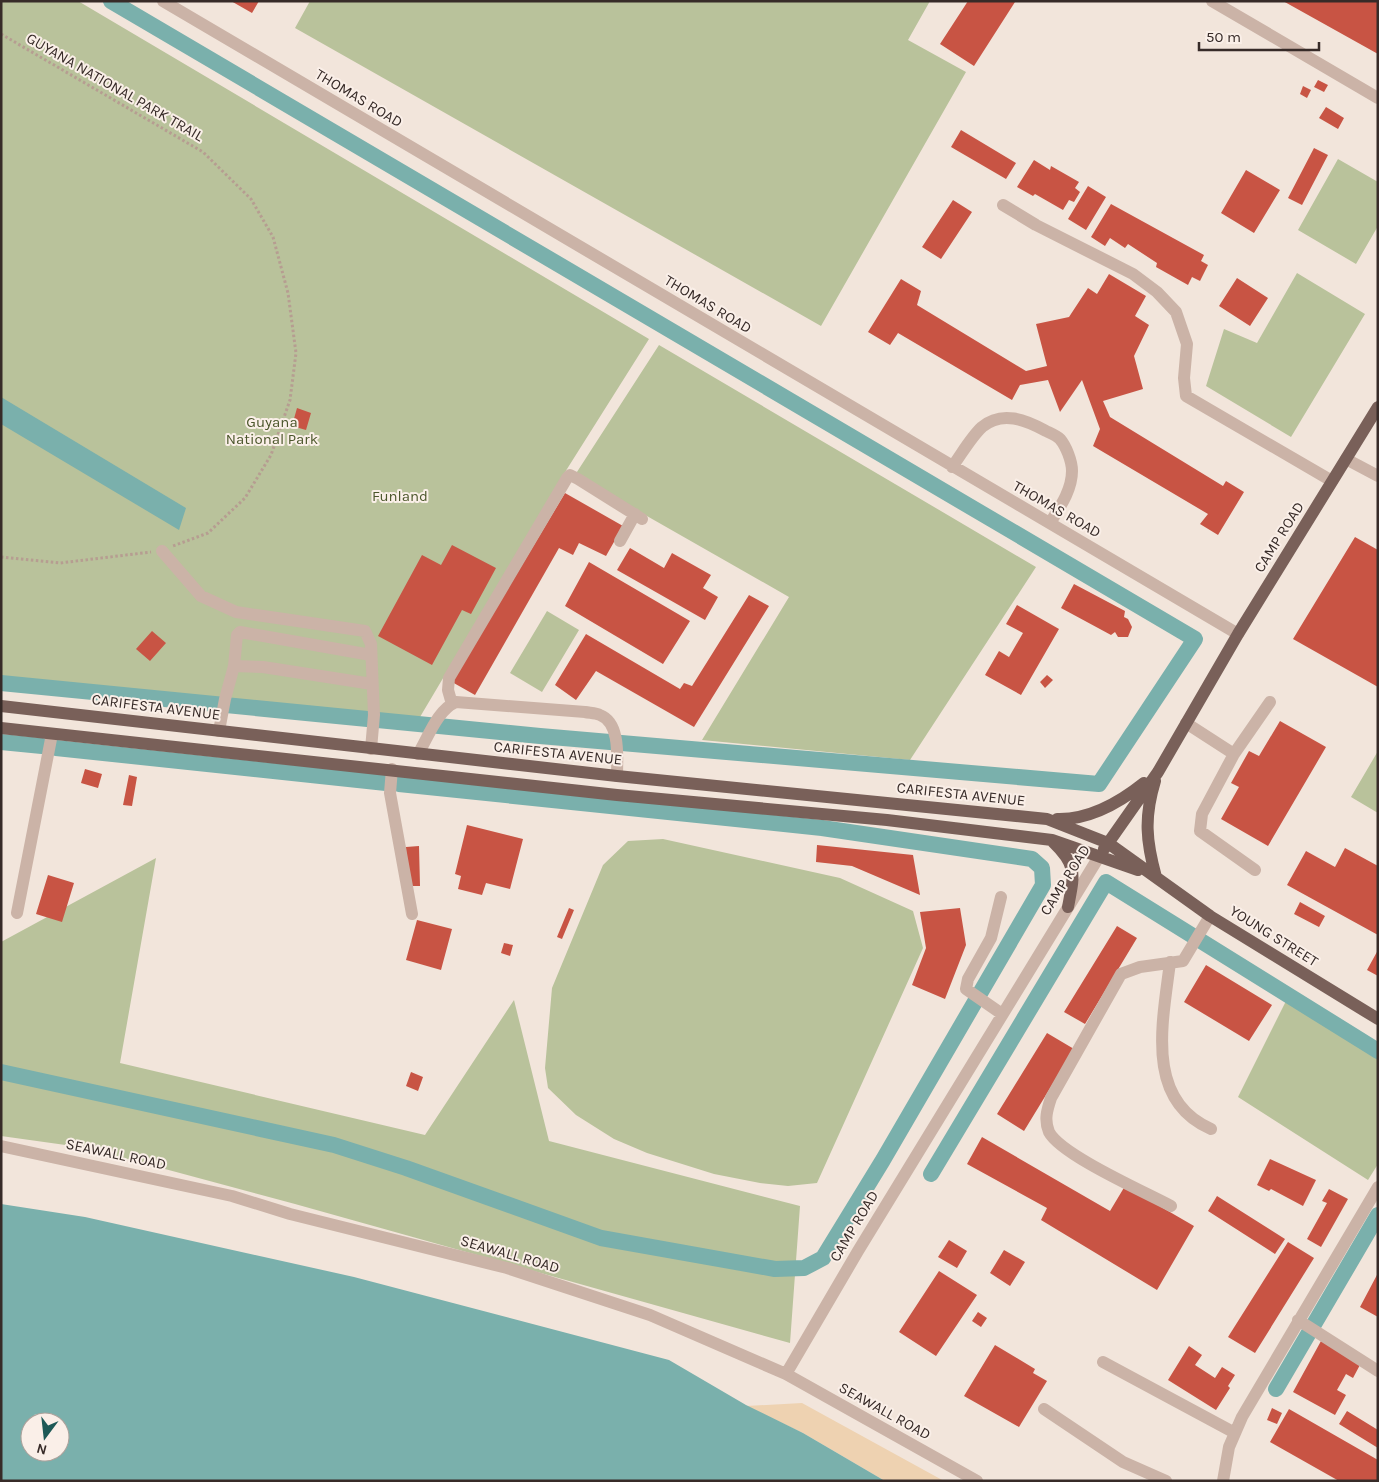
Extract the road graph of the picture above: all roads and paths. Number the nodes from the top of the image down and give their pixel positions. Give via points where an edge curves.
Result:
1 (163, 1) edge
2 (1212, 1) edge
3 (1, 34) edge
4 (1378, 98) edge
5 (1003, 205) dead end
6 (1378, 407) edge
7 (1346, 460) junction
8 (952, 467) junction
9 (1378, 476) edge
10 (1332, 482) junction
11 (1050, 523) junction
12 (620, 541) dead end
13 (162, 551) junction
14 (1, 557) edge
15 (1238, 634) junction
16 (372, 655) junction
17 (234, 666) junction
18 (372, 684) junction
19 (1270, 702) dead end
20 (452, 704) junction
21 (1, 706) edge
22 (1186, 723) junction
23 (220, 726) junction
24 (1, 728) edge
25 (52, 734) junction
26 (371, 749) junction
27 (418, 754) junction
28 (1234, 754) junction
29 (392, 769) junction
30 (1158, 772) junction
31 (617, 776) junction
32 (1047, 819) junction
33 (1052, 840) junction
34 (1108, 843) junction
35 (1100, 855) junction
36 (1255, 870) dead end
37 (1156, 877) junction
38 (1001, 897) dead end
39 (1068, 907) junction
40 (17, 913) dead end
41 (412, 914) dead end
42 (1207, 921) junction
43 (1170, 962) junction
44 (996, 1010) junction
45 (1378, 1019) edge
46 (1211, 1129) dead end
47 (1, 1146) edge
48 (1378, 1187) edge
49 (1171, 1206) dead end
50 (1298, 1320) junction
51 (1103, 1362) dead end
52 (1378, 1371) edge
53 (786, 1374) junction
54 (1044, 1409) dead end
55 (1235, 1433) junction
56 (977, 1481) edge
57 (1166, 1481) edge
58 (1223, 1481) edge

1 - 8 street, THOMAS ROAD
2 - 4 street
3 - 13 path, GUYANA NATIONAL PARK TRAIL via 203,152 251,199 273,237 288,293 296,353 290,400 271,455 245,498 208,532
5 - 10 street via 1134,274 1157,292 1176,312 1187,344 1186,396
6 - 7 main road, CAMP ROAD
7 - 9 street
7 - 10 main road, CAMP ROAD
8 - 11 street, THOMAS ROAD
8 - 11 street via 982,427 999,418 1012,417 1032,423 1059,438 1072,469 1071,483
10 - 15 main road, CAMP ROAD
11 - 15 street, THOMAS ROAD
12 - 20 street via 638,516 570,475 448,678
13 - 14 path, GUYANA NATIONAL PARK TRAIL via 60,563
13 - 16 street via 201,596 236,612 365,631
15 - 22 main road, CAMP ROAD
16 - 17 street via 240,632
16 - 18 street
17 - 18 street via 263,667
17 - 23 street
18 - 26 street
19 - 28 street
20 - 27 street via 437,720
20 - 31 street via 601,715 608,720 615,738
21 - 23 main road, CARIFESTA AVENUE
22 - 28 street
22 - 30 main road, CAMP ROAD
23 - 26 main road, CARIFESTA AVENUE
24 - 25 main road
25 - 29 main road
25 - 40 street
26 - 27 main road, CARIFESTA AVENUE
27 - 31 main road, CARIFESTA AVENUE
28 - 36 street via 1202,814 1200,830
29 - 33 main road
29 - 41 street via 390,793
30 - 32 main road via 1127,797 1096,812 1075,820
30 - 34 main road, CAMP ROAD
30 - 37 main road via 1148,804 1146,835
31 - 32 main road, CARIFESTA AVENUE
32 - 34 main road, CARIFESTA AVENUE
33 - 35 main road
33 - 39 main road via 1067,856 1074,872
34 - 35 main road, CAMP ROAD
34 - 37 main road, YOUNG STREET
35 - 37 main road, YOUNG STREET
35 - 39 street, CAMP ROAD
37 - 42 main road, YOUNG STREET
38 - 44 street via 991,938 968,979 966,989
39 - 44 street, CAMP ROAD
42 - 43 street via 1182,961
42 - 45 main road, YOUNG STREET
43 - 46 street via 1164,1008 1164,1073 1183,1112
43 - 49 street via 1121,974 1051,1098 1046,1123 1057,1142 1070,1152
44 - 53 street, CAMP ROAD
47 - 53 street, SEAWALL ROAD via 232,1196 290,1214 507,1268 650,1315
48 - 50 street
50 - 52 street
50 - 55 street
51 - 55 street
53 - 56 street, SEAWALL ROAD
54 - 57 street via 1123,1462
55 - 58 street

